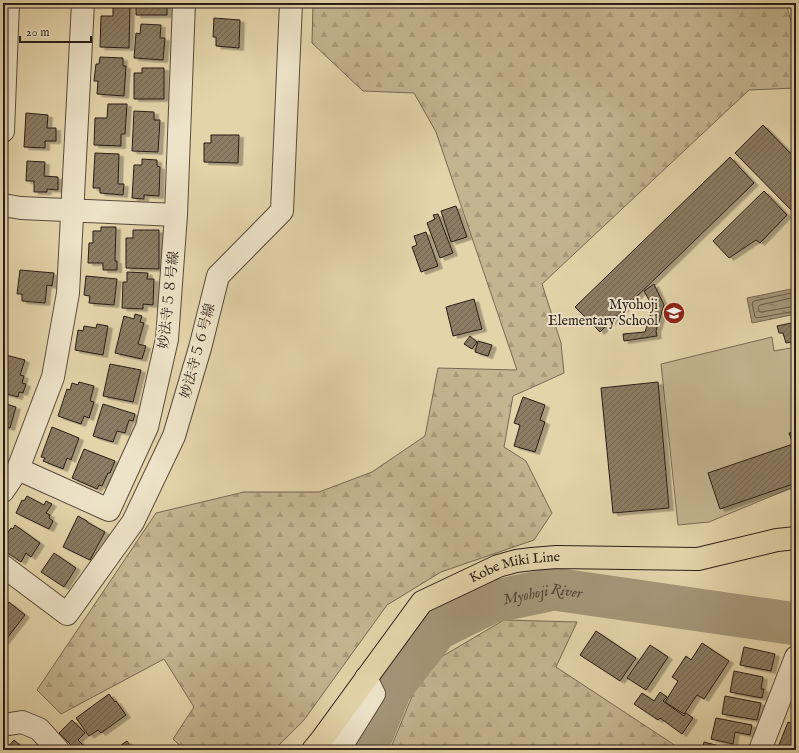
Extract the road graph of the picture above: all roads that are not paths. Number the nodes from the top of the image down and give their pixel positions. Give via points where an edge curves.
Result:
1 (8, 3) edge
2 (83, 3) edge
3 (184, 3) edge
4 (291, 3) edge
5 (3, 131) edge
6 (3, 205) edge
7 (73, 210) junction
8 (176, 215) junction
9 (18, 469) junction
10 (3, 491) edge
11 (796, 538) edge
12 (3, 566) edge
13 (796, 657) edge
14 (366, 678) junction
15 (3, 725) edge
16 (58, 750) edge
17 (313, 750) edge
18 (339, 750) edge
19 (760, 750) edge

1 - 5 street
2 - 7 street
3 - 8 street, 妙法寺５８号線
4 - 12 street, 妙法寺５６号線 via 282,211 218,276 174,436 133,522 67,614
6 - 7 street
7 - 8 street
7 - 9 street via 68,292 53,377
8 - 9 street, 妙法寺５８号線 via 167,339 150,413 108,510
9 - 10 street
11 - 14 main road, Kobe Miki Line via 777,540 698,559 556,557 498,566 422,602
13 - 19 street
14 - 17 main road, Kobe Miki Line
14 - 18 street via 374,694
15 - 16 street via 22,722 39,730

